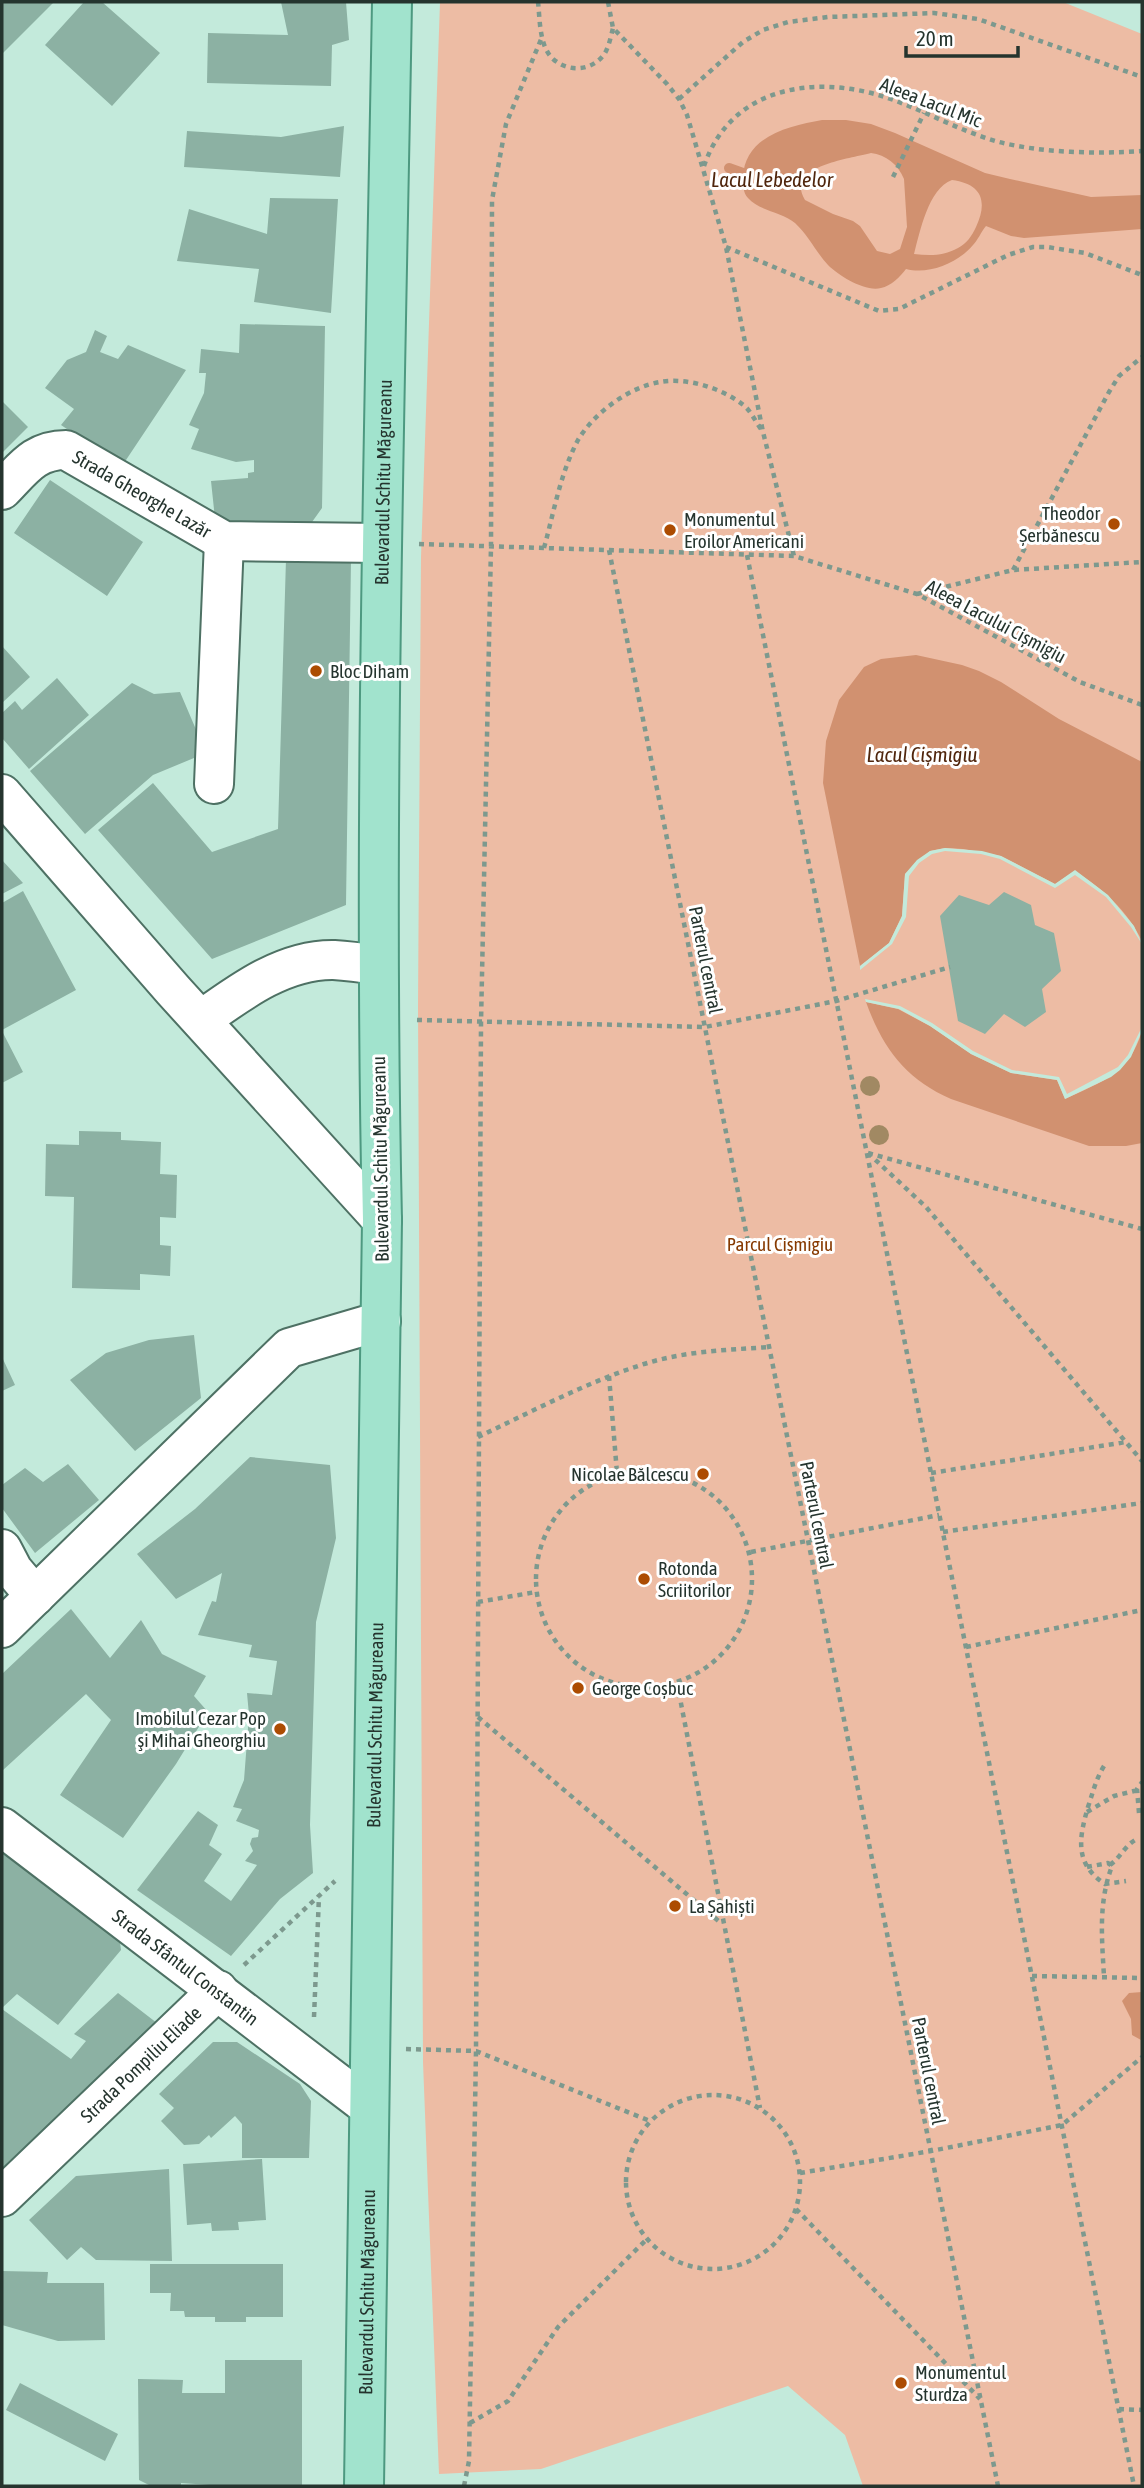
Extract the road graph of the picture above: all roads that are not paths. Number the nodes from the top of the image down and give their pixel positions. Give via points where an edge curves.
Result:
1 (392, 2) edge
2 (2, 490) edge
3 (225, 541) junction
4 (382, 543) junction
5 (214, 784) dead end
6 (2, 794) edge
7 (378, 965) junction
8 (201, 1020) junction
9 (382, 1220) junction
10 (381, 1321) junction
11 (2, 1549) edge
12 (35, 1596) junction
13 (2, 1628) edge
14 (2, 1827) edge
15 (218, 1990) junction
16 (369, 2106) junction
17 (2, 2197) edge
18 (363, 2486) edge

1 - 4 main road, Bulevardul Schitu Măgureanu
2 - 3 street, Strada Gheorghe Lazăr via 36,457 50,450 66,450
3 - 4 street, Strada Gheorghe Lazăr
3 - 5 street
4 - 7 main road, Bulevardul Schitu Măgureanu
6 - 8 street
7 - 8 street via 332,960 276,973
7 - 9 main road, Bulevardul Schitu Măgureanu
8 - 9 street
9 - 10 main road, Bulevardul Schitu Măgureanu
10 - 12 street via 289,1348
10 - 16 main road, Bulevardul Schitu Măgureanu
11 - 12 street
12 - 13 street
14 - 15 street, Strada Sfântul Constantin
15 - 16 street, Strada Sfântul Constantin
15 - 17 street, Strada Pompiliu Eliade
16 - 18 main road, Bulevardul Schitu Măgureanu

